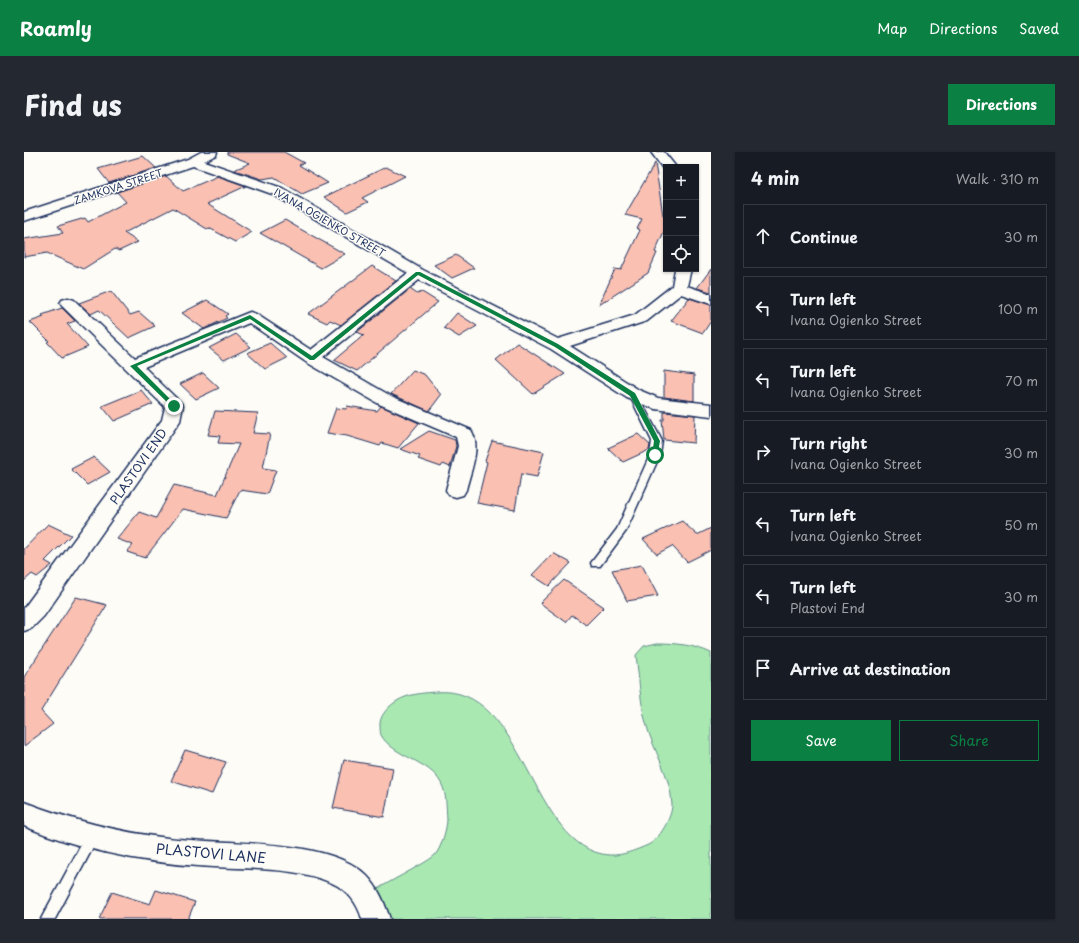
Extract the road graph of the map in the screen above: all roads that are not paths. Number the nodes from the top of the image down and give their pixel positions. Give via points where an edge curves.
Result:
1 (211, 152) edge
2 (658, 152) edge
3 (193, 162) junction
4 (667, 164) edge
5 (24, 217) edge
6 (682, 272) edge
7 (418, 273) junction
8 (679, 288) junction
9 (711, 299) edge
10 (68, 303) dead end
11 (557, 345) junction
12 (312, 358) junction
13 (133, 366) junction
14 (632, 394) junction
15 (711, 410) edge
16 (456, 490) dead end
17 (596, 563) dead end
18 (24, 622) edge
19 (24, 814) edge
20 (93, 836) junction
21 (48, 919) edge
22 (376, 919) edge

1 - 3 street, ZAMKOVA STREET
2 - 4 street
3 - 5 street, ZAMKOVA STREET
3 - 7 street, IVANA OGIENKO STREET via 277,191
6 - 8 street
7 - 11 street, IVANA OGIENKO STREET
7 - 12 street
8 - 9 street
8 - 11 street via 641,318
10 - 13 street, PLASTOVI END
11 - 14 street, IVANA OGIENKO STREET
12 - 13 street via 250,317
12 - 16 street via 385,400 465,434 467,446
13 - 18 street, PLASTOVI END via 174,406 170,421 36,610
14 - 15 street, IVANA OGIENKO STREET via 655,403
14 - 17 lane via 657,441 655,455 621,531
19 - 20 street, PLASTOVI LANE via 64,829
20 - 21 lane
20 - 22 street, PLASTOVI LANE via 115,842 188,853 284,859 322,865 356,882 367,895

